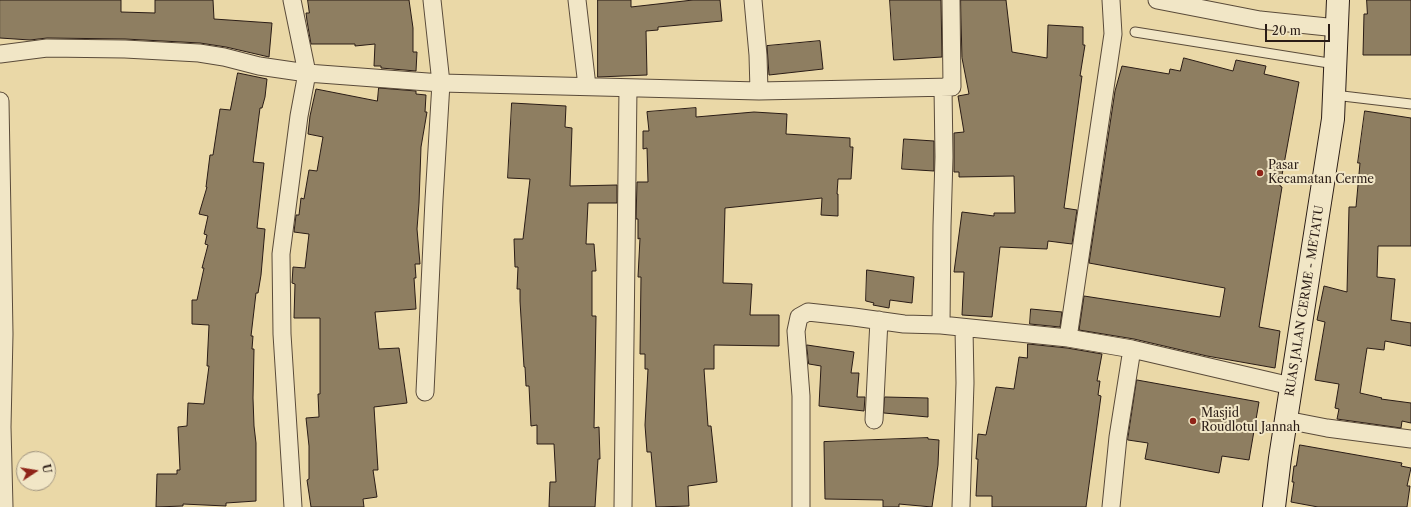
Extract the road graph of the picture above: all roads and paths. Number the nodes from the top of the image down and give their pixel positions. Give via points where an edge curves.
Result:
1 (292, 0) edge
2 (432, 0) edge
3 (577, 0) edge
4 (754, 0) edge
5 (951, 0) edge
6 (1111, 0) edge
7 (1157, 0) edge
8 (1338, 0) edge
9 (1337, 28) junction
10 (1135, 32) dead end
11 (0, 54) edge
12 (1335, 64) junction
13 (307, 73) junction
14 (441, 83) junction
15 (587, 86) junction
16 (943, 87) junction
17 (628, 88) junction
18 (759, 91) junction
19 (1334, 95) junction
20 (0, 101) edge
21 (1411, 104) edge
22 (879, 320) junction
23 (941, 325) junction
24 (964, 328) junction
25 (1068, 338) junction
26 (1132, 349) junction
27 (1291, 386) junction
28 (425, 392) dead end
29 (874, 420) dead end
30 (1286, 420) junction
31 (1411, 439) edge
32 (4, 507) edge
33 (293, 507) edge
34 (623, 507) edge
35 (801, 507) edge
36 (961, 507) edge
37 (1111, 507) edge
38 (1274, 507) edge

1 - 13 street
2 - 14 street
3 - 15 street
4 - 18 street
5 - 16 street via 952,87
6 - 25 street via 1113,34
7 - 9 street via 1260,20
8 - 9 main road, RUAS JALAN CERME - METATU
9 - 12 main road, RUAS JALAN CERME - METATU
10 - 12 lane
11 - 13 street via 47,48 191,53
12 - 19 main road, RUAS JALAN CERME - METATU
13 - 14 street
13 - 33 street via 281,254 282,334
14 - 15 street
14 - 28 street
15 - 17 street
16 - 18 street
16 - 23 street
17 - 18 street
17 - 34 street
19 - 21 lane
19 - 27 main road, RUAS JALAN CERME - METATU via 1333,119
20 - 32 street
22 - 23 street
22 - 29 street
22 - 35 street via 808,312 799,317 796,331 801,396
23 - 24 street
24 - 25 street
24 - 36 street
25 - 26 street
26 - 27 street
26 - 37 street via 1118,437
27 - 30 main road, RUAS JALAN CERME - METATU
30 - 31 street
30 - 38 main road, RUAS JALAN CERME - METATU

